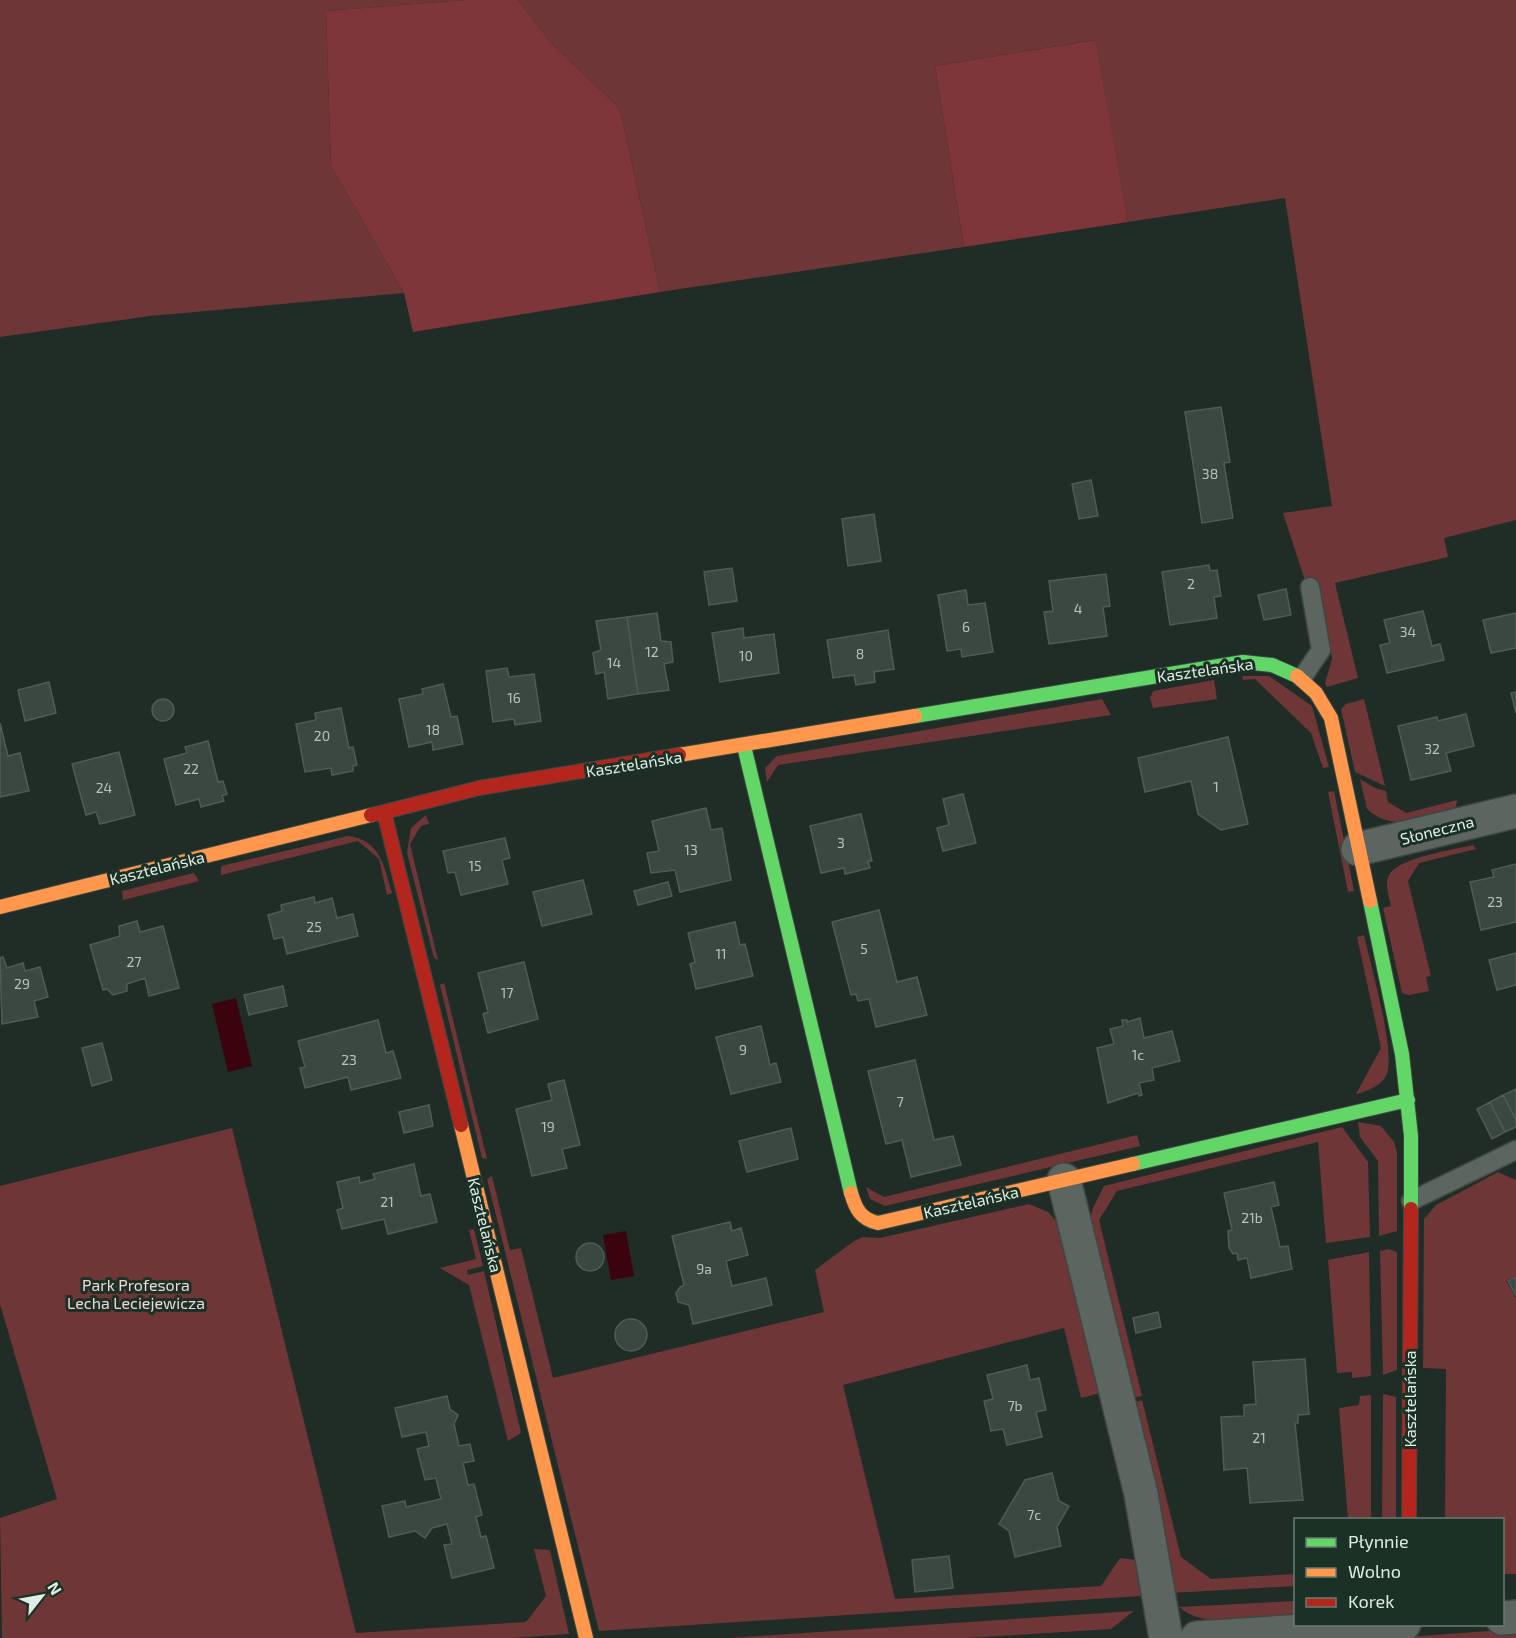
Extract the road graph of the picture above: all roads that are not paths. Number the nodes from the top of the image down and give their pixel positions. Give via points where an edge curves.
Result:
1 (1310, 587) dead end
2 (1302, 678) junction
3 (744, 746) junction
4 (1516, 811) edge
5 (384, 812) junction
6 (1358, 849) junction
7 (0, 907) edge
8 (1408, 1100) junction
9 (1516, 1150) edge
10 (1064, 1180) junction
11 (1411, 1200) junction
12 (1409, 1518) edge
13 (1381, 1626) edge
14 (1288, 1634) edge
15 (586, 1638) edge
16 (1166, 1638) edge
17 (1197, 1638) edge

1 - 2 lane via 1321,650
2 - 3 street, Kasztelańska via 1276,665 1243,662
2 - 6 street, Kasztelańska via 1324,702 1331,718
3 - 5 street, Kasztelańska via 479,788
3 - 10 street, Kasztelańska via 855,1208 865,1220 878,1223
4 - 6 street, Słoneczna
5 - 7 street, Kasztelańska
5 - 15 street, Kasztelańska
6 - 8 street, Kasztelańska via 1402,1054
8 - 10 street, Kasztelańska
8 - 11 street, Kasztelańska
9 - 11 lane
10 - 16 street via 1141,1494
11 - 12 street, Kasztelańska
13 - 14 street
14 - 17 street

